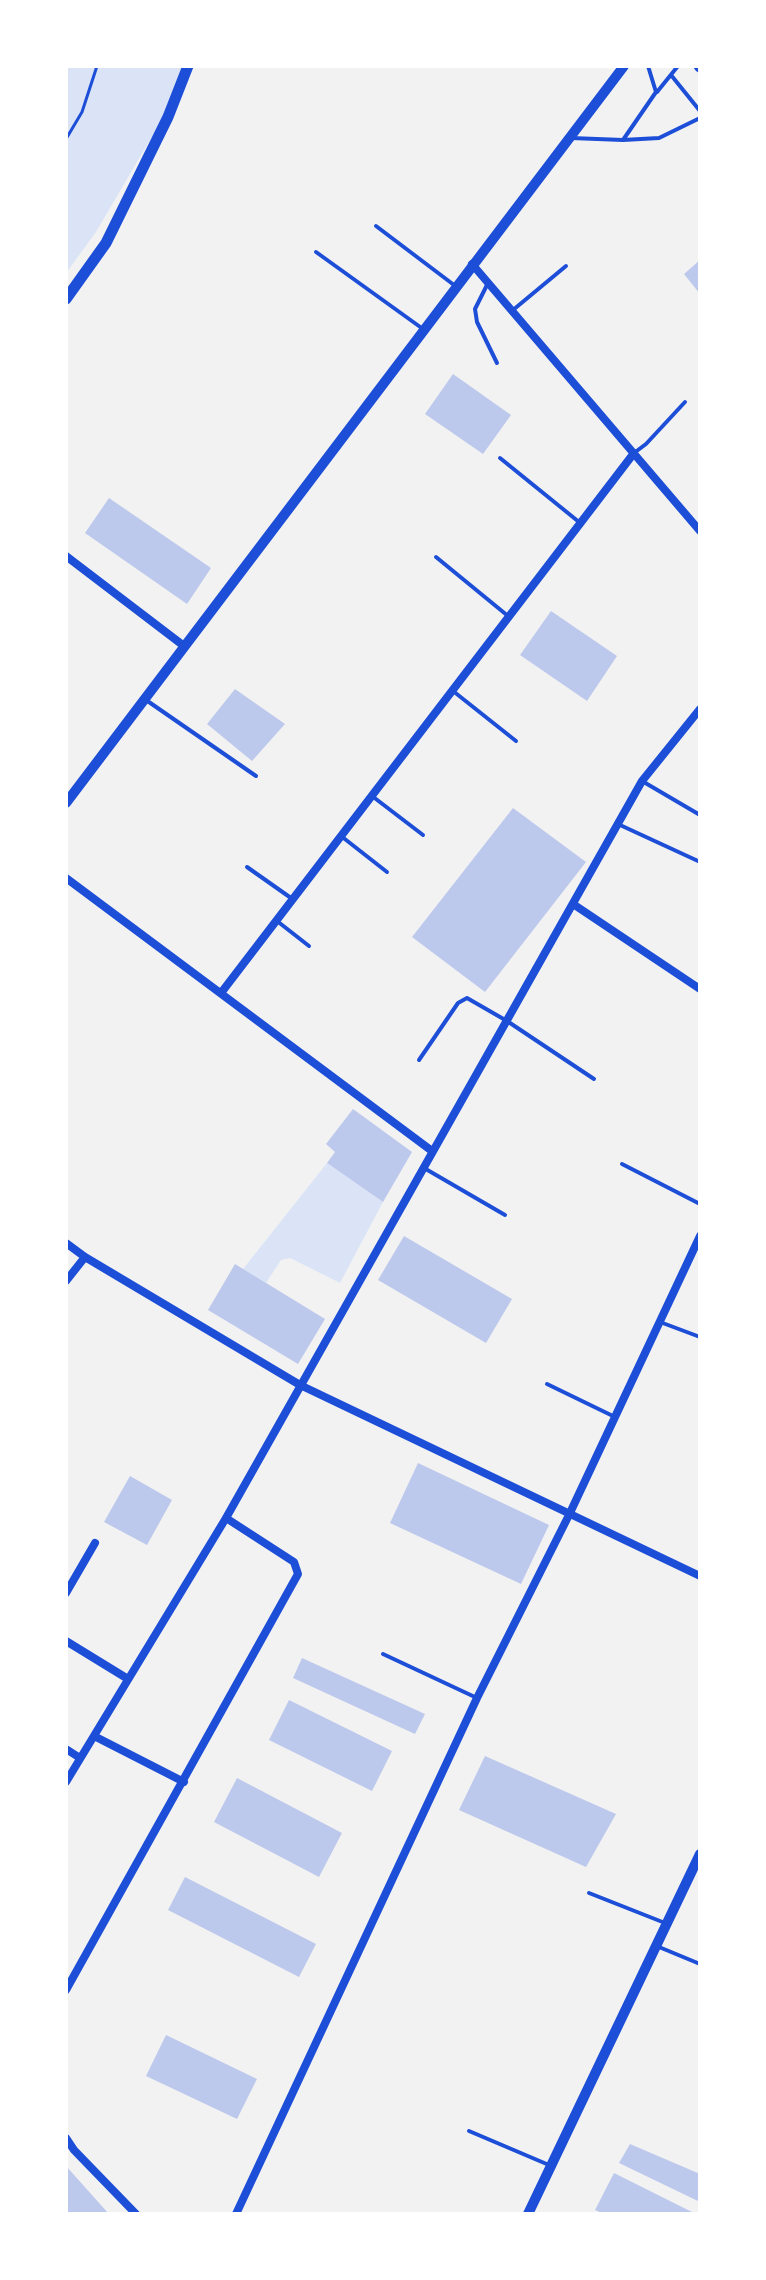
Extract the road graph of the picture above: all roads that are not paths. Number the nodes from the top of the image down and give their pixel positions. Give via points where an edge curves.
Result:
1 (188, 66) edge
2 (624, 66) edge
3 (648, 66) edge
4 (678, 66) edge
5 (671, 75) junction
6 (656, 92) junction
7 (700, 111) edge
8 (700, 118) edge
9 (569, 138) junction
10 (623, 140) junction
11 (376, 226) dead end
12 (316, 252) dead end
13 (472, 264) junction
14 (566, 266) dead end
15 (488, 283) junction
16 (456, 286) junction
17 (66, 299) edge
18 (513, 310) junction
19 (423, 329) junction
20 (497, 363) dead end
21 (685, 402) dead end
22 (634, 453) junction
23 (500, 458) dead end
24 (581, 523) junction
25 (700, 531) edge
26 (66, 556) edge
27 (436, 557) dead end
28 (508, 616) junction
29 (184, 646) junction
30 (453, 691) junction
31 (144, 698) junction
32 (700, 709) edge
33 (516, 741) dead end
34 (256, 776) dead end
35 (642, 781) junction
36 (68, 796) edge
37 (372, 796) junction
38 (700, 815) edge
39 (618, 824) junction
40 (423, 835) dead end
41 (341, 836) junction
42 (698, 861) dead end
43 (247, 867) dead end
44 (387, 872) dead end
45 (66, 878) edge
46 (293, 899) junction
47 (573, 904) junction
48 (277, 921) junction
49 (309, 946) dead end
50 (700, 989) edge
51 (221, 993) junction
52 (507, 1021) junction
53 (419, 1060) dead end
54 (594, 1079) dead end
55 (432, 1151) junction
56 (622, 1164) dead end
57 (423, 1167) junction
58 (700, 1204) edge
59 (505, 1215) dead end
60 (700, 1236) edge
61 (66, 1243) edge
62 (85, 1257) junction
63 (66, 1281) edge
64 (660, 1322) junction
65 (700, 1337) edge
66 (547, 1384) dead end
67 (300, 1385) junction
68 (615, 1417) junction
69 (569, 1515) junction
70 (226, 1518) junction
71 (95, 1543) dead end
72 (700, 1576) edge
73 (66, 1593) edge
74 (66, 1641) edge
75 (383, 1654) dead end
76 (128, 1679) junction
77 (477, 1698) junction
78 (94, 1736) junction
79 (66, 1749) edge
80 (80, 1758) junction
81 (66, 1782) edge
82 (184, 1782) junction
83 (700, 1854) edge
84 (589, 1893) dead end
85 (667, 1924) junction
86 (657, 1946) junction
87 (700, 1964) edge
88 (66, 1990) edge
89 (469, 2131) dead end
90 (66, 2138) edge
91 (551, 2165) junction
92 (136, 2214) edge
93 (236, 2214) edge
94 (528, 2214) edge

1 - 17 main road via 106,243
2 - 9 street
3 - 6 lane
4 - 5 lane
5 - 6 lane
5 - 7 lane
6 - 10 lane
8 - 10 lane via 659,138
9 - 10 lane
9 - 13 street
11 - 16 lane
12 - 19 lane
13 - 15 street
13 - 16 street
14 - 18 lane
15 - 18 street
15 - 20 lane via 475,309
16 - 19 street
18 - 22 street
19 - 29 street
21 - 22 lane
22 - 24 street
22 - 25 street
23 - 24 lane
24 - 28 street
26 - 29 street
27 - 28 lane
28 - 30 street
29 - 31 street
30 - 33 lane
30 - 37 street
31 - 34 lane
31 - 36 street
32 - 35 street
35 - 38 lane
35 - 39 street
37 - 40 lane
37 - 41 street
39 - 42 lane
39 - 47 street
41 - 44 lane
41 - 46 street
43 - 46 lane
45 - 51 street
46 - 48 street
47 - 50 street
47 - 52 street
48 - 49 lane
48 - 51 street
51 - 55 street
52 - 53 lane via 467,998 458,1003
52 - 54 lane
52 - 55 street
55 - 57 street
56 - 58 lane
57 - 59 lane
57 - 67 street
60 - 64 street
61 - 62 street
62 - 63 street
62 - 67 street
64 - 65 lane
64 - 68 street
66 - 68 lane
67 - 69 street
67 - 70 street
68 - 69 street
69 - 72 street
69 - 77 street
70 - 76 street
70 - 82 street via 294,1562 298,1574
71 - 73 street
74 - 76 street
75 - 77 lane
76 - 78 street
77 - 93 street
78 - 80 street
78 - 82 street
79 - 80 street
80 - 81 street
82 - 88 street
83 - 85 street
84 - 85 lane
85 - 86 street
86 - 87 lane
86 - 91 street
89 - 91 lane
90 - 92 street
91 - 94 street

